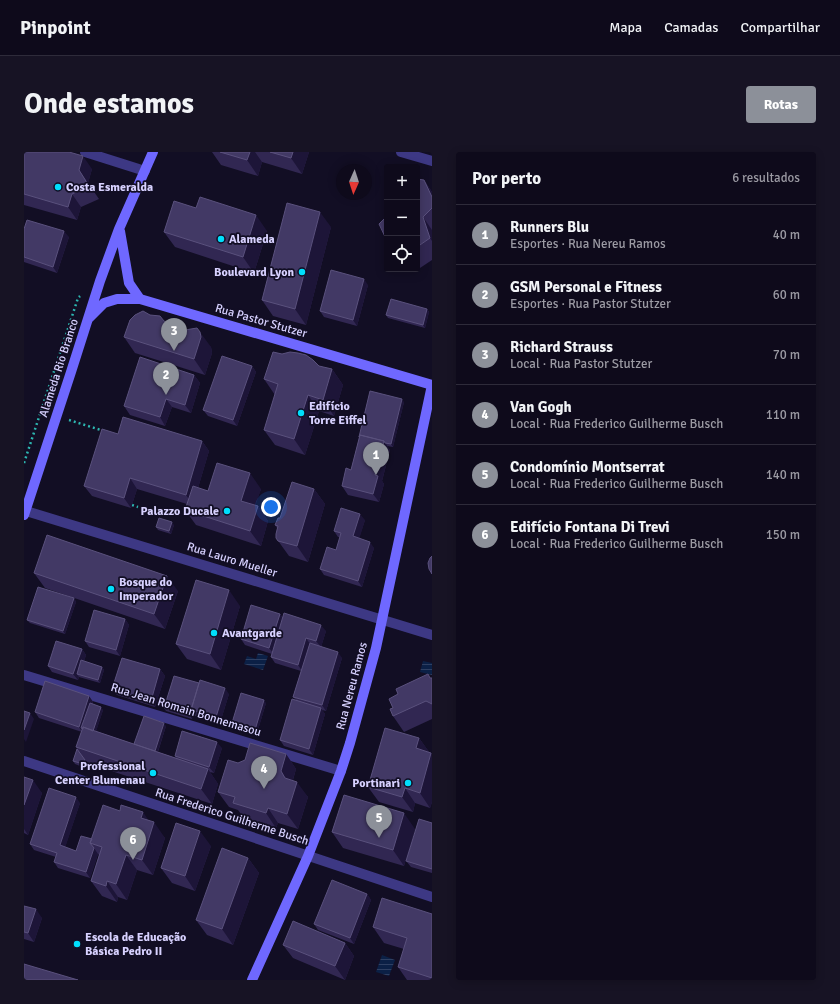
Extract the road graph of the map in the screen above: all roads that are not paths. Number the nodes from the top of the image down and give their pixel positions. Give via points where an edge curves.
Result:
1 (85, 152) edge
2 (153, 152) edge
3 (401, 152) edge
4 (432, 161) edge
5 (145, 171) junction
6 (119, 229) junction
7 (140, 299) junction
8 (88, 319) junction
9 (432, 384) edge
10 (25, 512) edge
11 (383, 620) junction
12 (432, 636) edge
13 (24, 675) edge
14 (24, 761) edge
15 (341, 771) junction
16 (308, 856) junction
17 (432, 897) edge
18 (252, 980) edge

1 - 5 street
2 - 5 main road, Alameda Rio Branco
3 - 4 street
5 - 6 main road, Alameda Rio Branco
6 - 7 main road via 129,283
6 - 8 main road, Alameda Rio Branco
7 - 8 main road, Rua Pastor Stutzer via 117,299 104,303
7 - 9 main road, Rua Pastor Stutzer
8 - 10 main road, Alameda Rio Branco
9 - 11 main road, Rua Nereu Ramos
10 - 11 street, Rua Lauro Mueller
11 - 12 street, Rua Lauro Mueller
11 - 15 main road, Rua Nereu Ramos
13 - 15 street, Rua Jean Romain Bonnemasou
14 - 16 street, Rua Frederico Guilherme Busch
15 - 16 main road, Rua Nereu Ramos
16 - 17 street, Rua Frederico Guilherme Busch
16 - 18 main road, Rua Nereu Ramos

